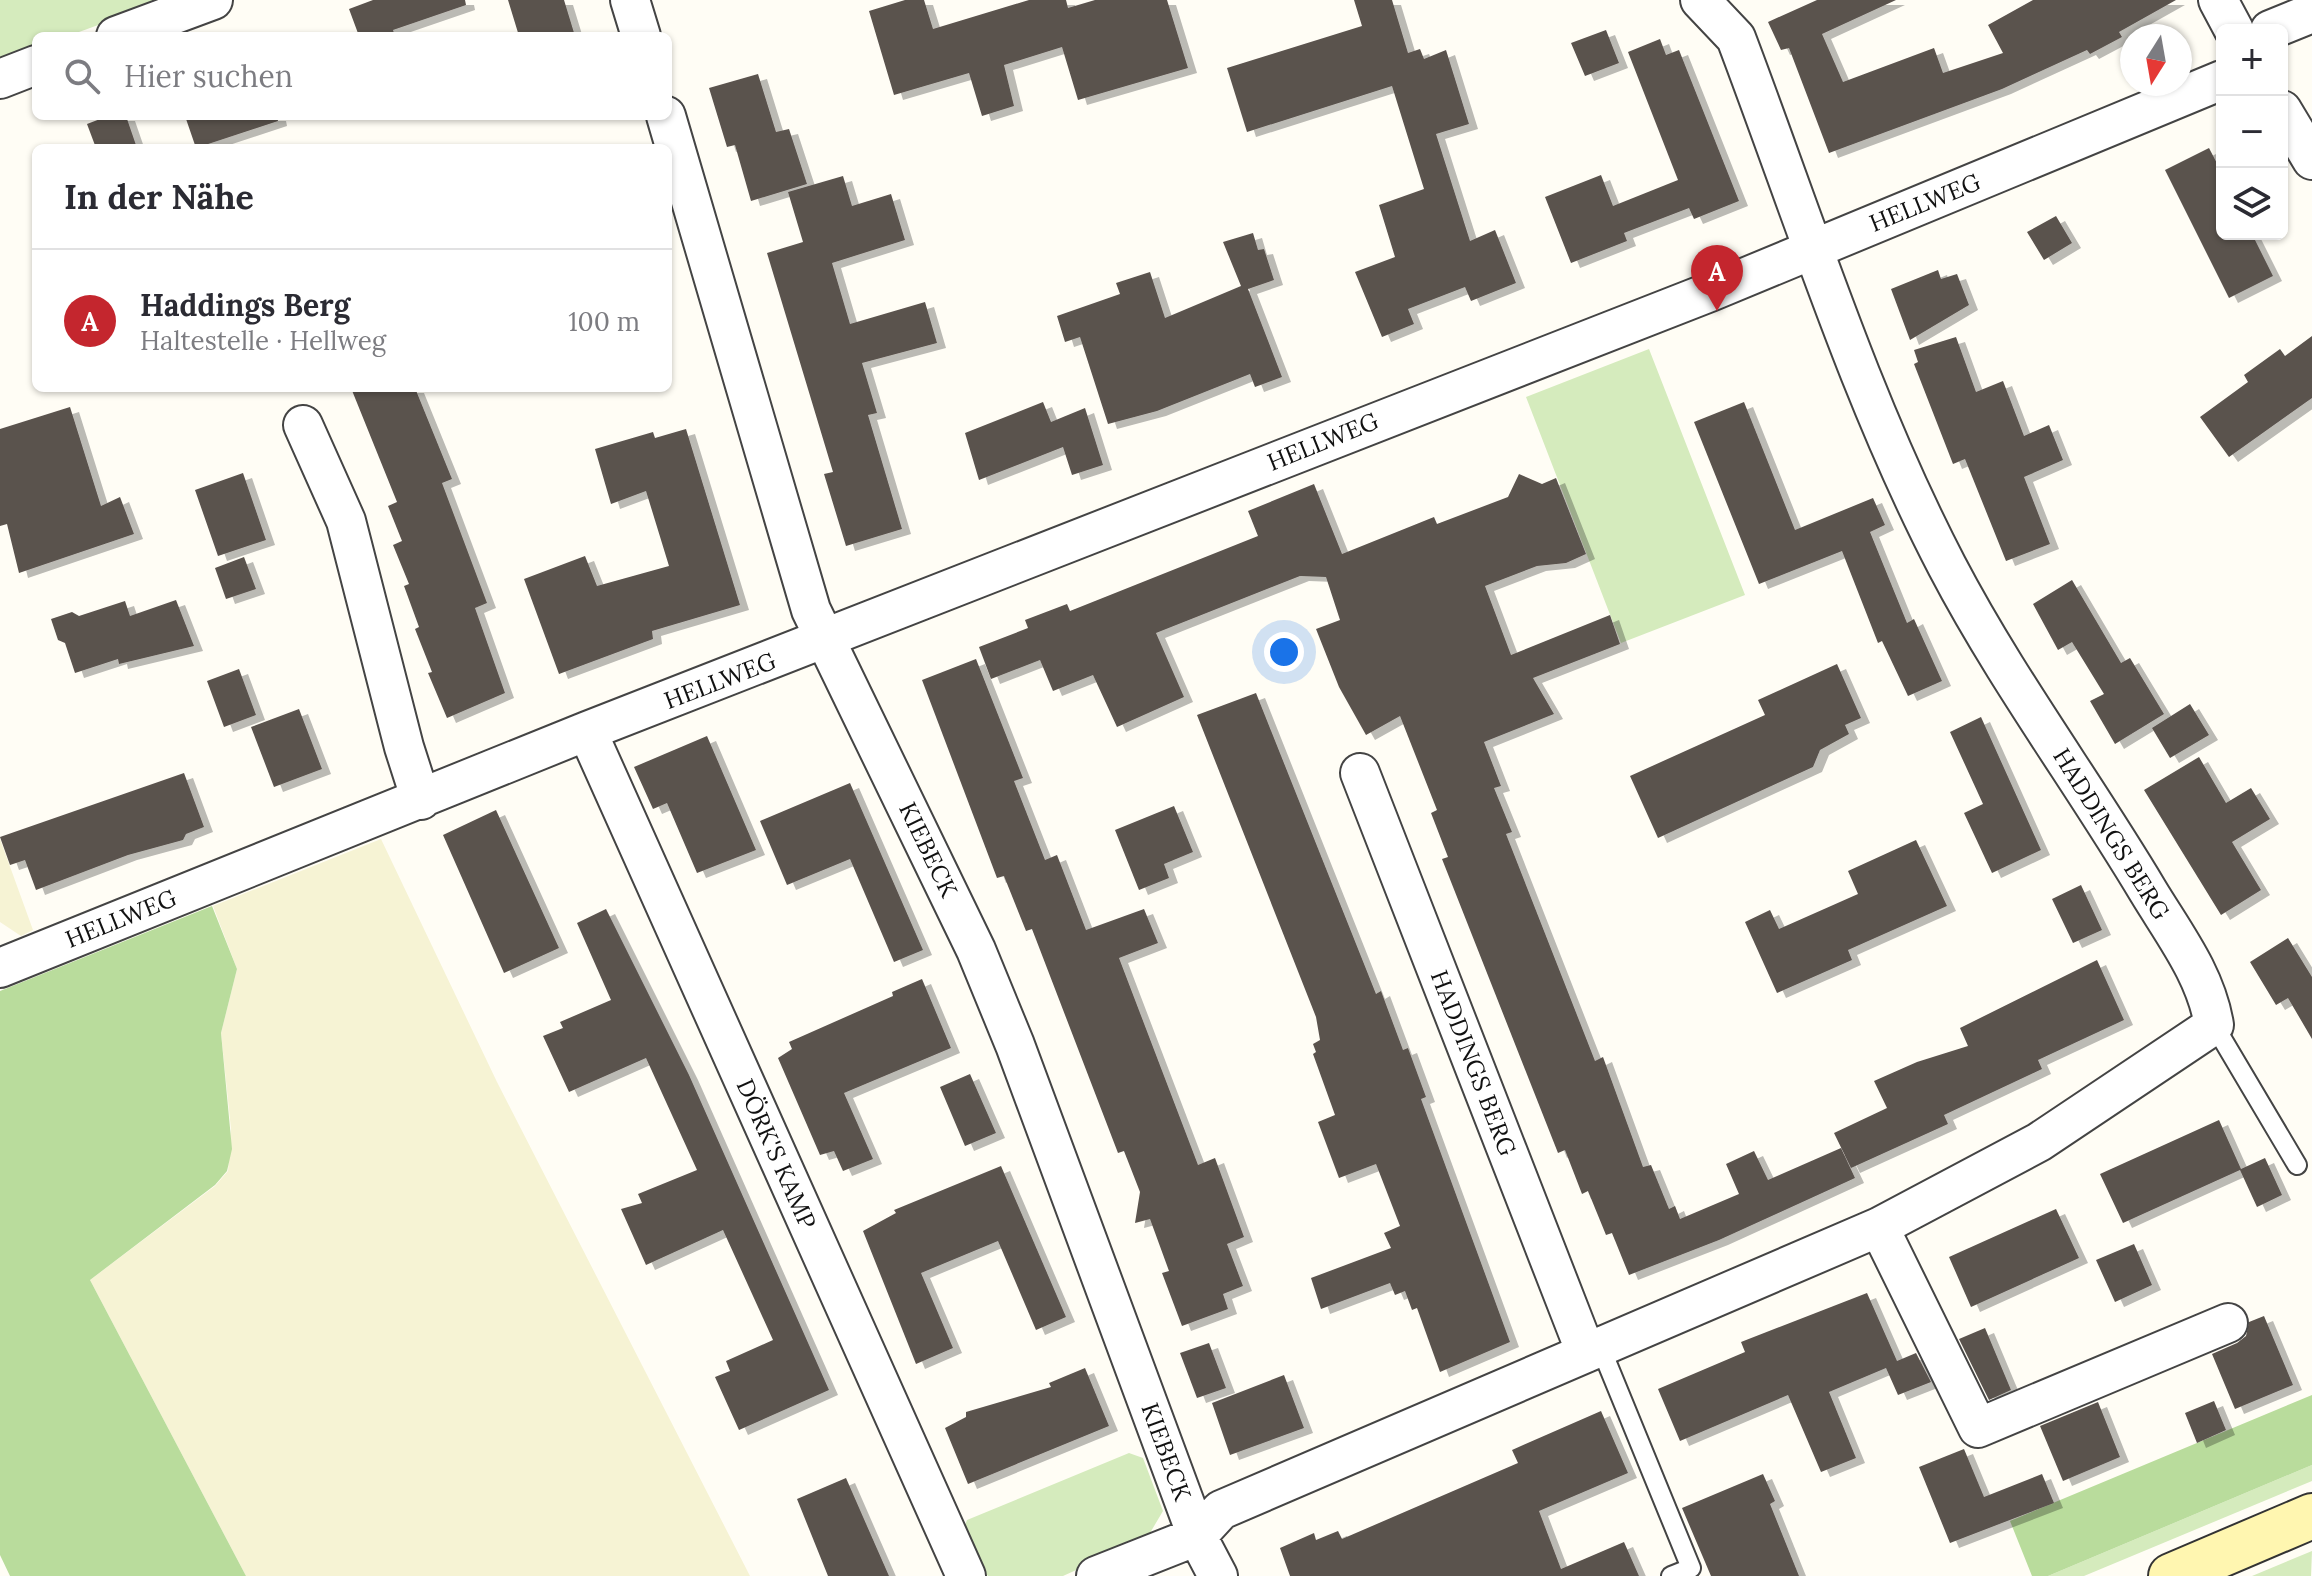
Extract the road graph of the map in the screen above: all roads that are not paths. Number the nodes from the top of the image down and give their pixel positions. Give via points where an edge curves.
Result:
1 (213, 0) edge
2 (630, 0) edge
3 (1700, 0) edge
4 (2218, 0) edge
5 (2312, 13) edge
6 (2231, 24) edge
7 (2285, 24) edge
8 (127, 32) edge
9 (640, 32) edge
10 (32, 67) edge
11 (0, 79) edge
12 (2216, 82) edge
13 (2288, 120) edge
14 (672, 149) edge
15 (2312, 160) edge
16 (1815, 248) junction
17 (303, 425) dead end
18 (825, 641) junction
19 (587, 731) junction
20 (1360, 773) dead end
21 (421, 800) junction
22 (0, 968) edge
23 (2214, 1025) junction
24 (2297, 1165) dead end
25 (1879, 1227) junction
26 (2228, 1323) dead end
27 (1593, 1350) junction
28 (2312, 1516) edge
29 (1197, 1536) junction
30 (966, 1576) edge
31 (1096, 1576) edge
32 (1218, 1576) edge
33 (1671, 1576) edge
34 (2171, 1576) edge

1 - 8 street
2 - 9 street
3 - 16 street, HADDINGS BERG via 1736,38
4 - 6 street
5 - 7 street
10 - 11 street
12 - 16 street, HELLWEG
13 - 15 street
14 - 18 street, KIEBECK via 811,610
16 - 18 street, HELLWEG
16 - 23 street, HADDINGS BERG via 1889,446 1948,567 2209,992
17 - 21 street via 346,521
18 - 19 street, HELLWEG
18 - 29 street, KIEBECK via 942,878 1015,1045
19 - 21 street, HELLWEG
19 - 30 street, DÖRK'S KAMP
20 - 27 street, HADDINGS BERG
21 - 22 street, HELLWEG
23 - 24 lane
23 - 25 street via 2039,1142
25 - 26 street via 1978,1428
25 - 27 street
27 - 29 street via 1221,1510
27 - 33 lane via 1691,1568
28 - 34 main road
29 - 31 street
29 - 32 street, KIEBECK

